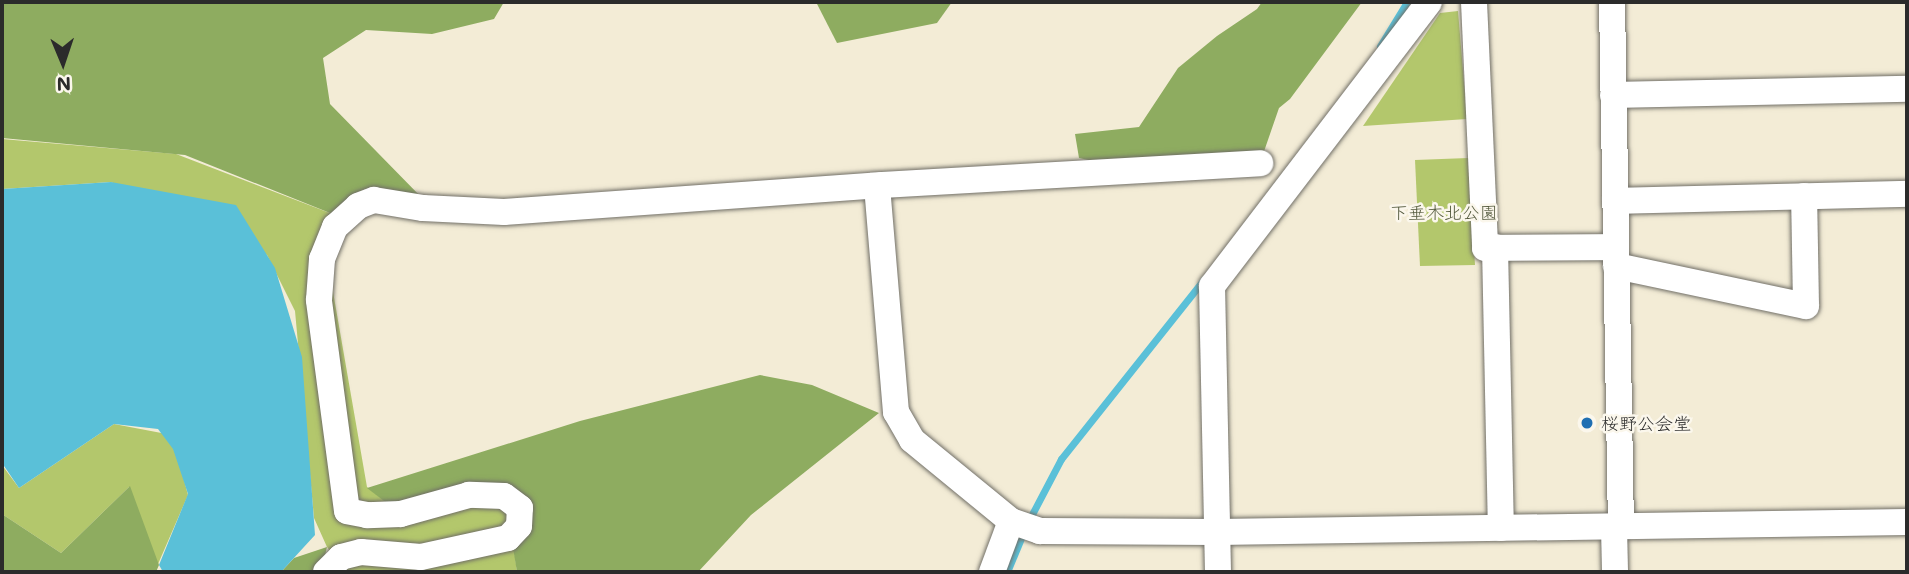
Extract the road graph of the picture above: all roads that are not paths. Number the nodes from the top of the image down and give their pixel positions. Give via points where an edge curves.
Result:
1 (1429, 2) edge
2 (1474, 2) edge
3 (1612, 2) edge
4 (1907, 89) edge
5 (1613, 95) junction
6 (1260, 163) dead end
7 (877, 186) junction
8 (1907, 194) edge
9 (1804, 196) junction
10 (1615, 201) junction
11 (1495, 247) junction
12 (1616, 256) junction
13 (1011, 521) junction
14 (1907, 522) edge
15 (1618, 526) junction
16 (1501, 528) junction
17 (1217, 532) junction
18 (326, 572) edge
19 (992, 572) edge
20 (1218, 572) edge
21 (1615, 572) edge

1 - 17 street via 1212,286
2 - 11 street via 1485,248
3 - 5 street
4 - 5 street
5 - 10 street
6 - 7 street
7 - 13 street via 896,412 912,440
7 - 18 street via 504,212 374,200 358,206 335,227 321,258 319,300 346,511 401,514 469,495 503,496 520,508 519,526 508,538 421,557 361,552 341,557
8 - 9 street
9 - 10 street
9 - 12 street via 1805,306
10 - 12 street
11 - 12 street
11 - 16 street
12 - 15 street
13 - 17 street via 1040,531
13 - 19 street
14 - 15 street
15 - 16 street
15 - 21 street
16 - 17 street
17 - 20 street

